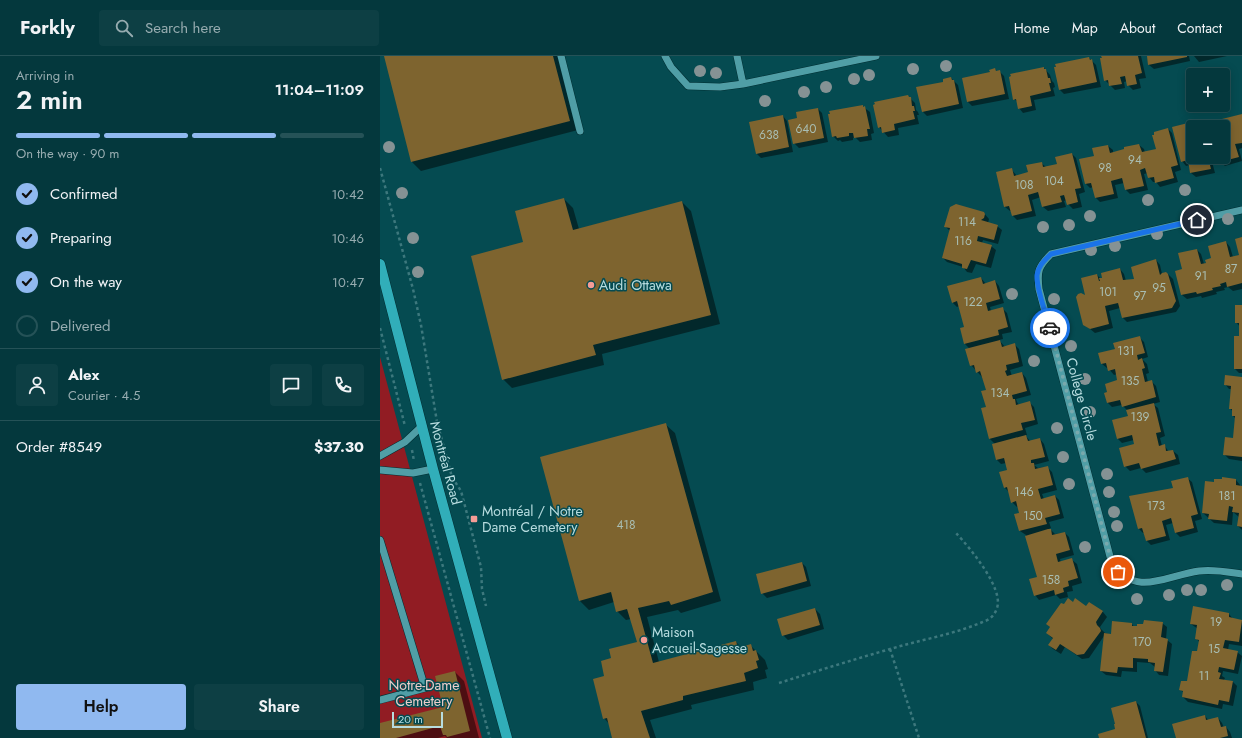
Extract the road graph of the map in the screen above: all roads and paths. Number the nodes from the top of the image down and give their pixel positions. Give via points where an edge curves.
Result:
1 (561, 56) edge
2 (665, 56) edge
3 (737, 56) edge
4 (876, 56) edge
5 (743, 84) junction
6 (580, 131) dead end
7 (380, 168) edge
8 (1242, 210) edge
9 (380, 264) edge
10 (380, 328) edge
11 (422, 426) junction
12 (408, 439) junction
13 (380, 456) edge
14 (433, 469) junction
15 (380, 470) edge
16 (418, 472) junction
17 (956, 533) dead end
18 (380, 540) edge
19 (1242, 574) edge
20 (487, 607) dead end
21 (890, 649) junction
22 (779, 683) dead end
23 (380, 694) edge
24 (390, 697) junction
25 (380, 700) edge
26 (490, 738) edge
27 (507, 738) edge
28 (919, 738) edge

1 - 6 street
2 - 5 street via 688,86 720,88
3 - 5 street
4 - 5 street
7 - 20 path via 416,303 437,422 452,477 461,491 481,567 482,589
8 - 19 street, College Circle via 1051,254 1041,264 1037,274 1112,564 1118,572 1141,583 1208,570
9 - 11 main road, Montréal Road
10 - 12 path
11 - 12 street
11 - 14 main road, Montréal Road
12 - 13 street
12 - 16 path
14 - 16 street
14 - 27 main road, Montréal Road
15 - 16 street
16 - 26 path
17 - 21 path via 972,550 991,581 997,594 998,606 994,615 987,621
18 - 24 street via 425,688
21 - 22 path
21 - 28 path
23 - 24 street
24 - 25 street

